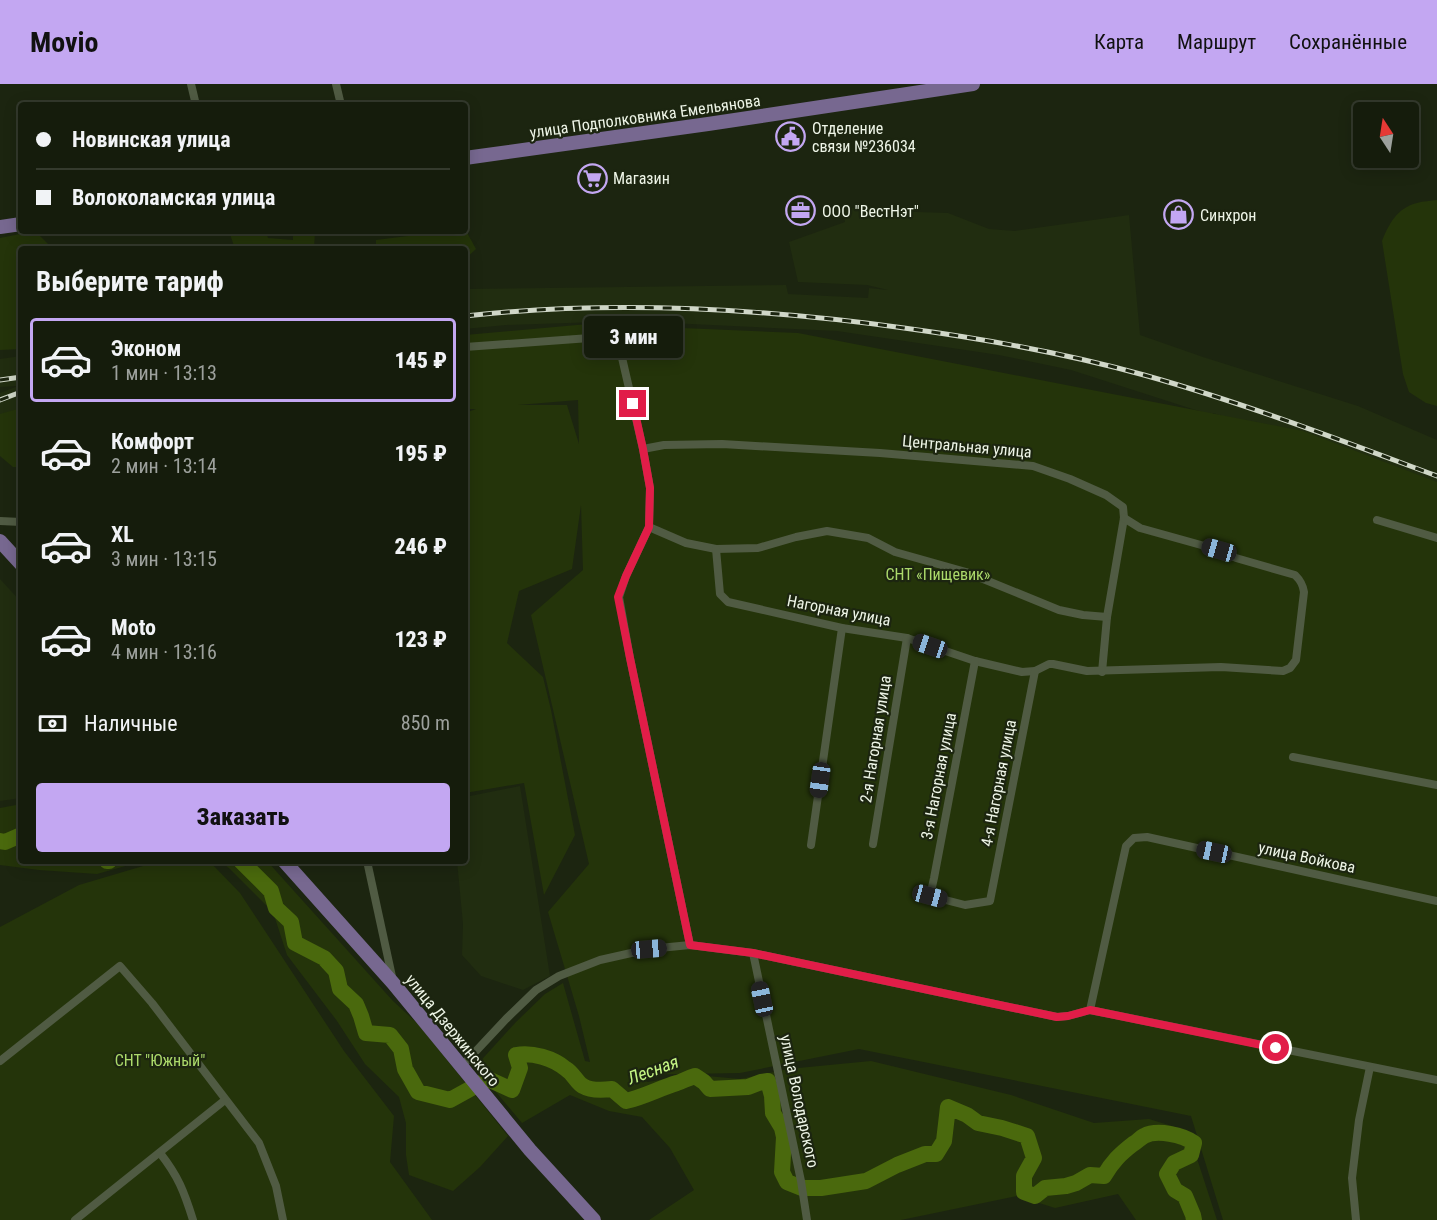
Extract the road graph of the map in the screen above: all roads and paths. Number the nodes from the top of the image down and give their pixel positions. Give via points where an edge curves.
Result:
1 (191, 84) edge
2 (336, 84) edge
3 (973, 84) edge
4 (195, 102) edge
5 (339, 102) edge
6 (468, 158) edge
7 (18, 224) edge
8 (0, 227) edge
9 (468, 347) edge
10 (643, 449) junction
11 (1124, 518) junction
12 (1377, 520) dead end
13 (0, 521) edge
14 (18, 522) edge
15 (649, 527) junction
16 (1437, 538) edge
17 (0, 541) edge
18 (717, 549) junction
19 (18, 561) edge
20 (1107, 617) junction
21 (842, 627) junction
22 (907, 638) junction
23 (975, 661) junction
24 (1035, 671) junction
25 (1283, 671) joint
26 (1102, 672) junction
27 (1293, 757) dead end
28 (1437, 785) edge
29 (873, 844) dead end
30 (811, 845) dead end
31 (287, 864) edge
32 (368, 864) edge
33 (990, 901) joint
34 (1437, 901) edge
35 (690, 945) junction
36 (753, 953) junction
37 (393, 983) junction
38 (1090, 1010) junction
39 (0, 1061) edge
40 (462, 1066) junction
41 (1370, 1067) junction
42 (1437, 1080) edge
43 (225, 1100) junction
44 (160, 1153) junction
45 (75, 1220) edge
46 (193, 1220) edge
47 (284, 1220) edge
48 (594, 1220) edge
49 (807, 1220) edge
50 (1356, 1220) edge

1 - 4 street
2 - 5 street
3 - 6 main road, улица Подполковника Емельянова
7 - 8 main road
9 - 10 street via 616,336
10 - 11 street, Центральная улица via 722,444 1033,466 1106,495 1123,507
10 - 15 street via 650,488
11 - 20 street
11 - 25 street, Центральная улица via 1140,528 1295,576 1303,584 1304,592 1296,660
12 - 16 street
13 - 14 street
15 - 18 street via 686,543
15 - 35 street via 618,597
17 - 19 main road
18 - 20 street via 758,548 827,531 858,536 895,552 966,572 1059,610
18 - 21 street, Нагорная улица via 720,594 728,602
20 - 26 street
21 - 22 street, Нагорная улица
21 - 30 street
22 - 23 street, Нагорная улица
22 - 29 street, 2-я Нагорная улица
23 - 24 street, Нагорная улица via 1022,672
23 - 33 street, 3-я Нагорная улица via 930,896 965,905
24 - 26 street, Нагорная улица via 1053,664
24 - 33 street, 4-я Нагорная улица
25 - 26 street, Нагорная улица via 1221,667
27 - 28 street
31 - 37 main road, улица Дзержинского
32 - 37 street
34 - 38 street, улица Войкова via 1147,837 1134,838 1126,846
35 - 36 street
35 - 40 street via 639,951 559,975 536,990
36 - 38 street via 1057,1017
36 - 49 street, улица Володарского
37 - 40 main road, улица Дзержинского
38 - 41 street
39 - 43 street via 120,966
40 - 48 main road, улица Дзержинского via 530,1150
41 - 42 street
41 - 50 street via 1352,1178
43 - 44 street
43 - 47 street via 259,1143
44 - 45 street
44 - 46 street via 182,1186

